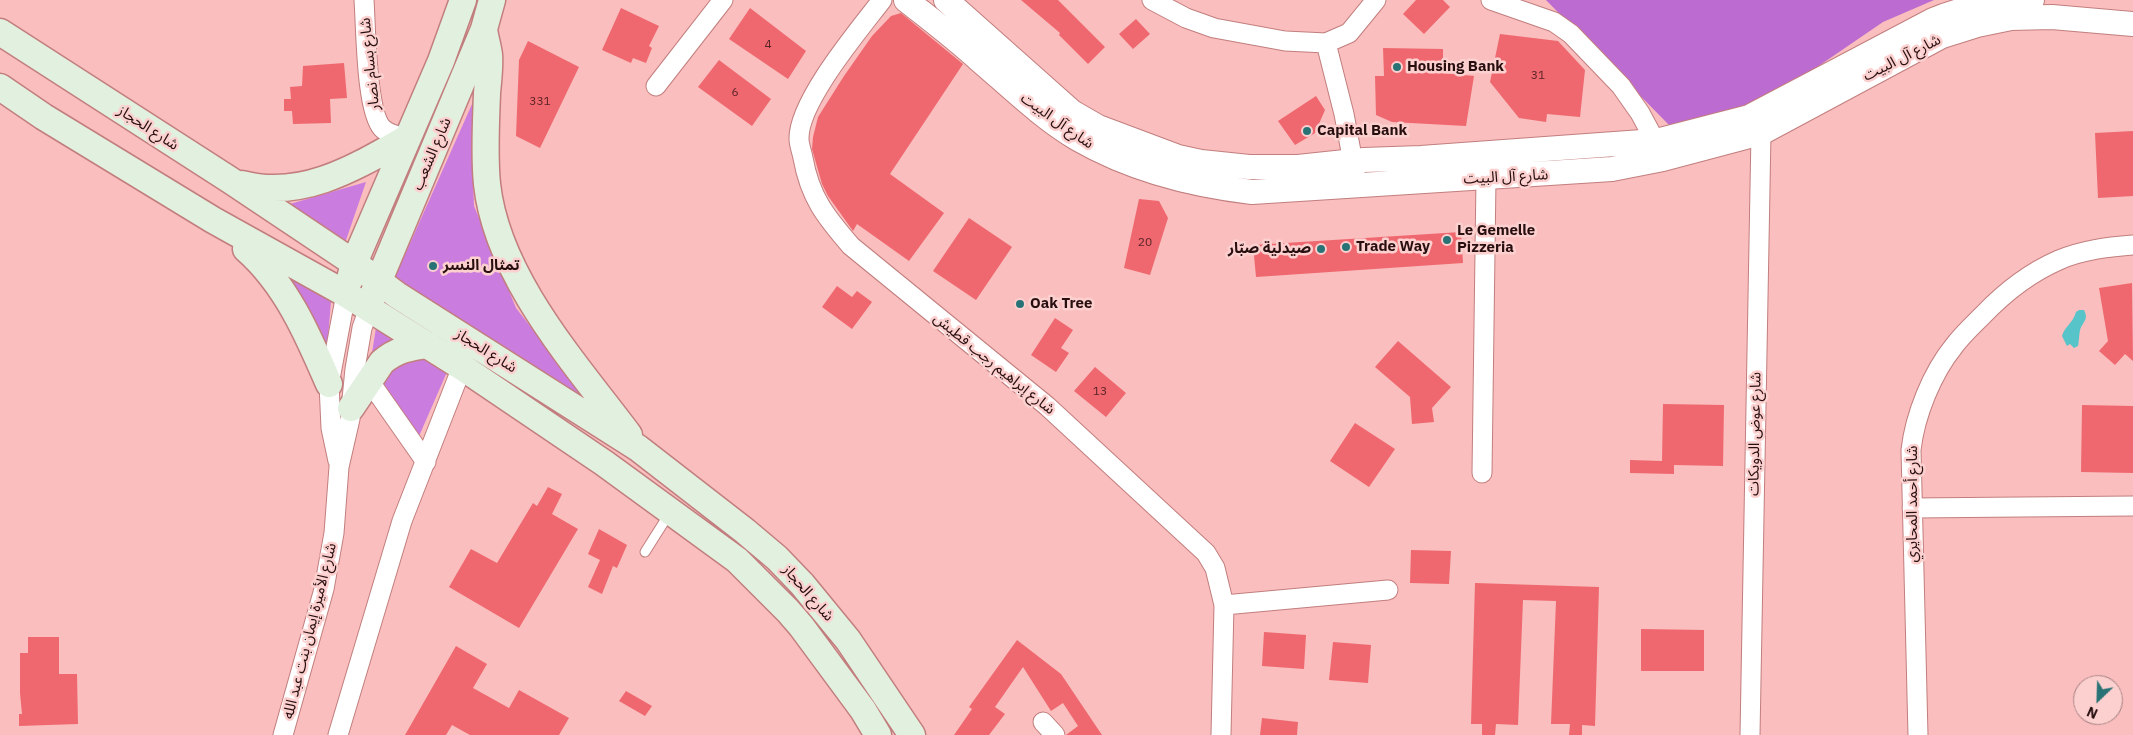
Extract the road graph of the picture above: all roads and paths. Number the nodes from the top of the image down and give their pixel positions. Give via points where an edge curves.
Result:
1 (364, 0) edge
2 (463, 0) edge
3 (492, 0) edge
4 (722, 0) edge
5 (882, 0) edge
6 (906, 0) edge
7 (946, 0) edge
8 (1152, 0) edge
9 (1376, 0) edge
10 (1491, 0) edge
11 (2032, 0) edge
12 (2051, 0) edge
13 (2133, 10) edge
14 (2133, 24) edge
15 (484, 29) junction
16 (0, 32) edge
17 (1326, 43) junction
18 (656, 86) dead end
19 (0, 87) edge
20 (1761, 133) junction
21 (407, 138) junction
22 (1660, 150) junction
23 (1354, 161) junction
24 (1486, 178) junction
25 (230, 180) junction
26 (1357, 186) junction
27 (213, 220) junction
28 (2133, 246) edge
29 (354, 263) junction
30 (378, 281) junction
31 (346, 294) junction
32 (369, 308) junction
33 (428, 345) junction
34 (462, 367) junction
35 (370, 382) junction
36 (329, 384) junction
37 (351, 408) junction
38 (638, 448) junction
39 (426, 462) junction
40 (339, 467) junction
41 (1482, 473) dead end
42 (2133, 506) edge
43 (1912, 508) junction
44 (670, 512) junction
45 (645, 552) dead end
46 (1388, 590) dead end
47 (1224, 605) junction
48 (283, 735) edge
49 (338, 735) edge
50 (878, 735) edge
51 (912, 735) edge
52 (1221, 735) edge
53 (1750, 735) edge
54 (1918, 735) edge

1 - 21 street, شارع بسام نصار via 373,112 384,130
2 - 21 main road, شارع الشعب via 442,61
3 - 15 main road, شارع الشعب
4 - 18 street
5 - 47 street, شارع إبراهيم رجب قطيش via 816,92 799,138 807,182 827,218 851,246 1047,406 1206,553 1215,568
6 - 26 street, شارع آل البيت via 1034,107 1076,137 1120,160 1169,177 1232,190 1252,192
7 - 23 street, شارع آل البيت via 1072,112 1152,148 1200,162 1249,167 1298,167
8 - 17 street via 1214,28 1285,41
9 - 17 street via 1350,33
10 - 22 street via 1554,22 1571,34 1622,86
11 - 22 street, شارع آل البيت via 1971,7 1950,13 1749,117
12 - 13 street
14 - 20 street, شارع آل البيت via 2052,17 2011,18 1977,25 1942,36
15 - 30 main road, شارع الشعب
15 - 38 main road via 489,57 487,185 491,210 501,238 517,277 542,318
16 - 25 main road, شارع الحجاز
17 - 23 street
19 - 27 main road, شارع الحجاز
20 - 22 street, شارع آل البيت
20 - 53 street, شارع عوض الدويكات
21 - 25 main road via 357,166 308,186 282,189
21 - 29 main road, شارع الشعب
22 - 23 street, شارع آل البيت
22 - 24 street, شارع آل البيت via 1612,169
23 - 26 street
24 - 26 street, شارع آل البيت
24 - 41 street
25 - 29 main road, شارع الحجاز
27 - 31 main road, شارع الحجاز
27 - 36 main road via 266,268 309,335
28 - 43 street, شارع أحمد المحايري via 2078,253 2042,267 2006,293 1954,345 1924,401 1913,434
29 - 30 main road, شارع الحجاز
29 - 31 main road, شارع الشعب
30 - 32 main road, شارع الشعب
30 - 38 main road, شارع الحجاز
31 - 32 main road, شارع الحجاز
31 - 36 street, شارع الأميرة إيمان بنت عبد الله
32 - 33 main road, شارع الحجاز
32 - 37 street, شارع الأميرة إيمان بنت عبد الله via 360,336
33 - 34 main road, شارع الحجاز
33 - 35 main road via 402,349 388,357
34 - 39 street
34 - 44 main road, شارع الحجاز via 589,452
35 - 37 main road
35 - 39 street
36 - 40 street, شارع الأميرة إيمان بنت عبد الله
37 - 40 street, شارع الأميرة إيمان بنت عبد الله
38 - 51 main road, شارع الحجاز via 745,531 802,584 848,640
39 - 49 street via 402,521
40 - 48 street, شارع الأميرة إيمان بنت عبد الله via 334,533 324,589
42 - 43 street
43 - 54 street, شارع أحمد المحايري
44 - 45 lane
44 - 50 main road, شارع الحجاز via 737,560 788,611
46 - 47 street
47 - 52 street, شارع إبراهيم رجب قطيش

